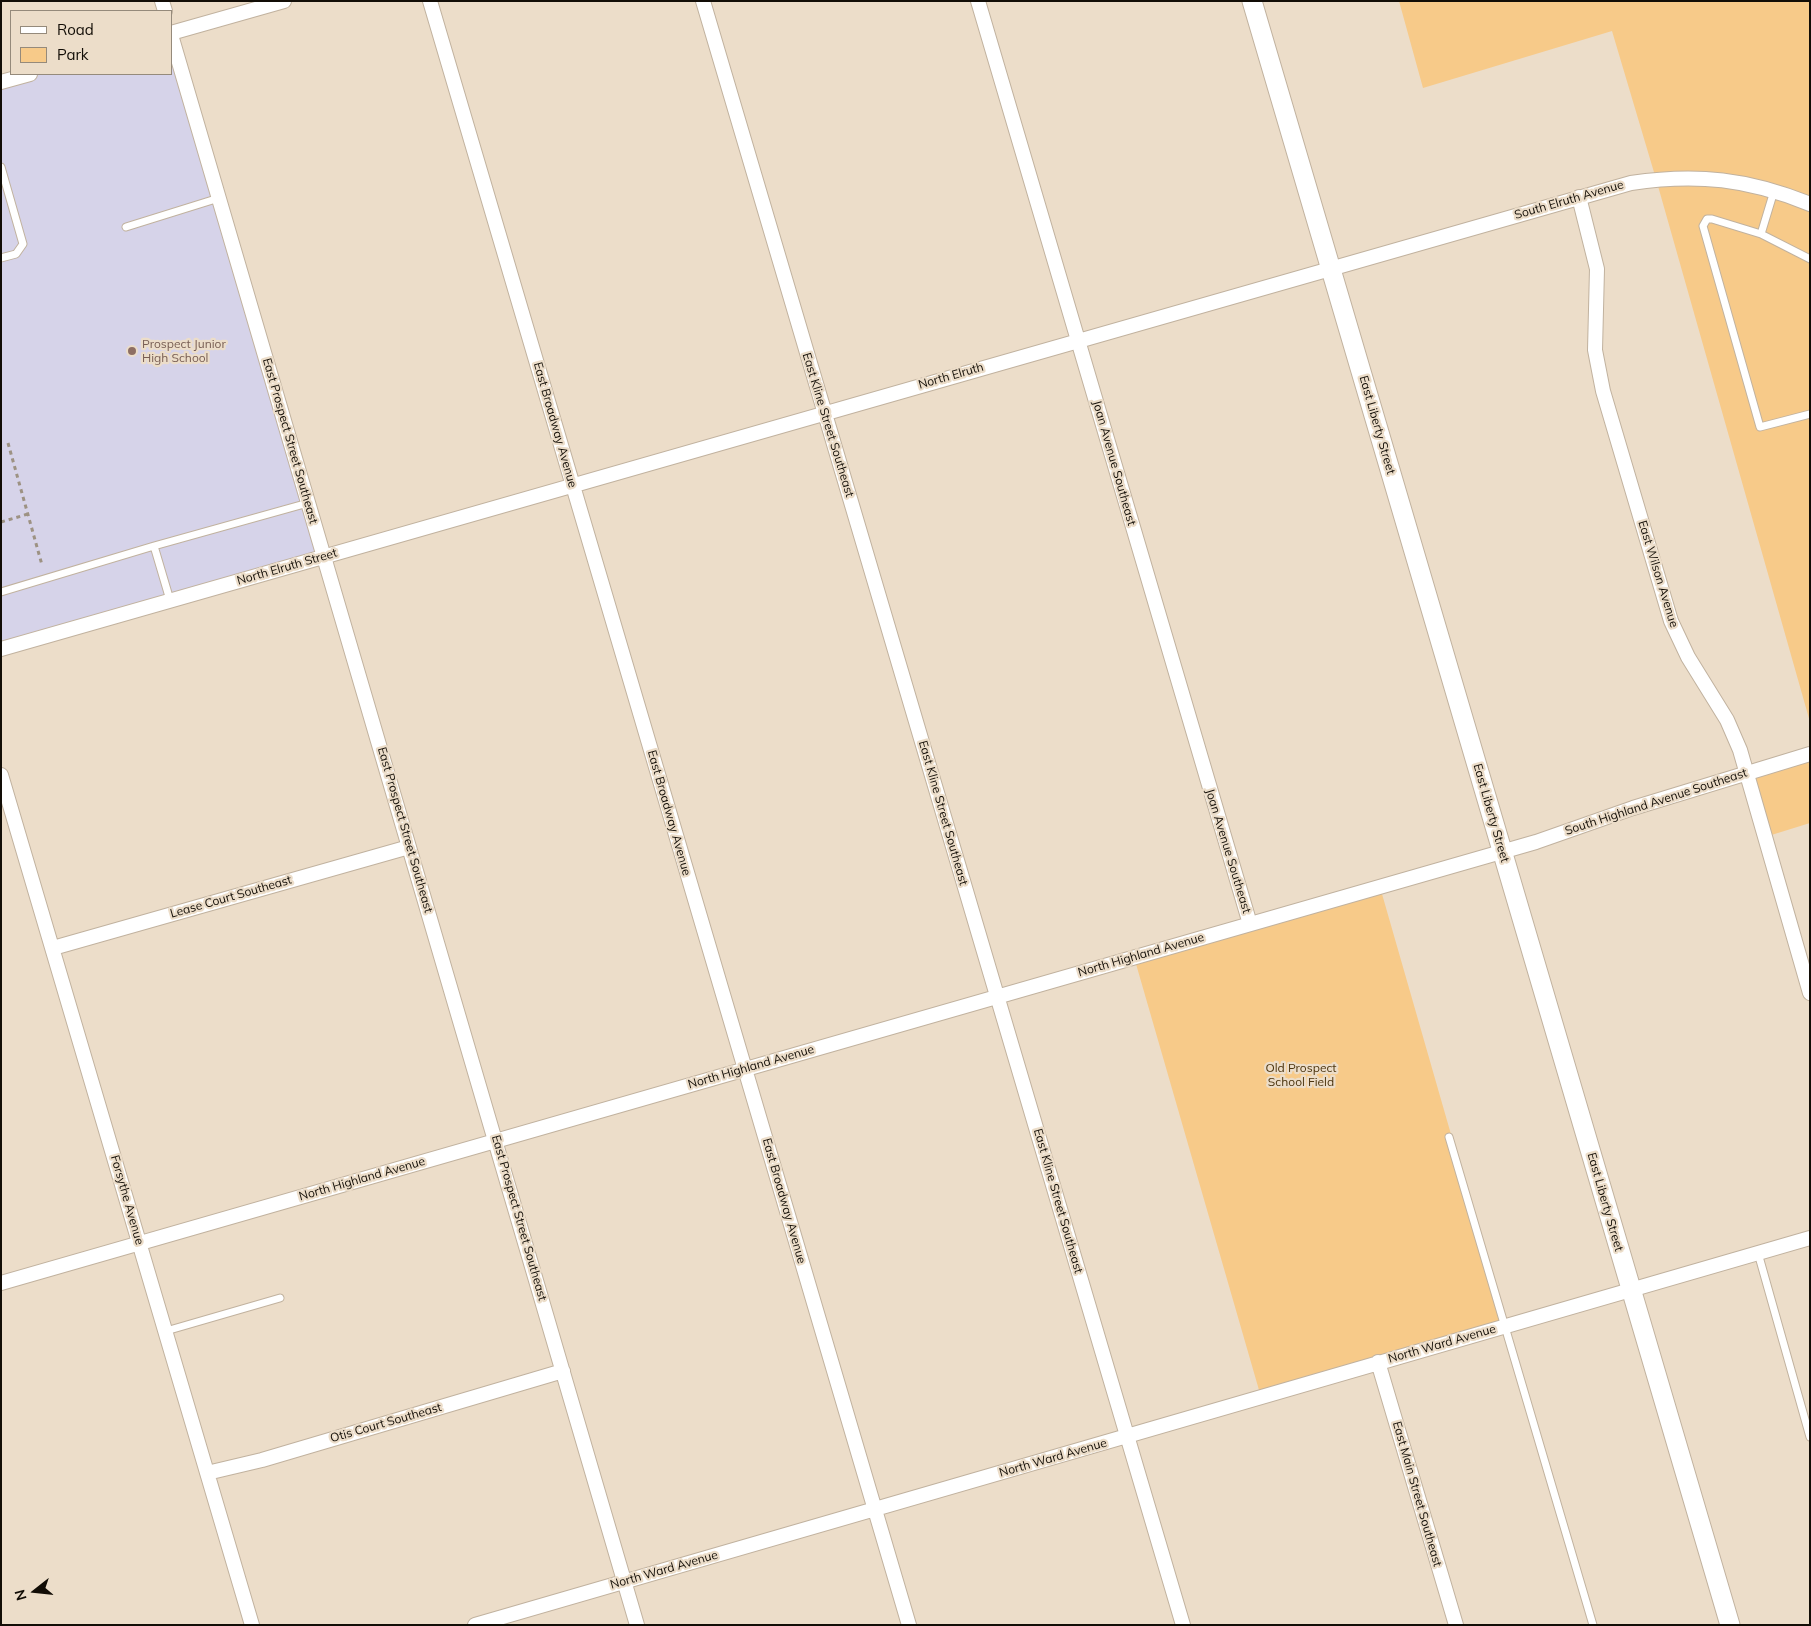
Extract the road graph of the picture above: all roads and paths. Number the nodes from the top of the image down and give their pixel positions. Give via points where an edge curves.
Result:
1 (284, 1) edge
2 (430, 1) edge
3 (703, 1) edge
4 (978, 1) edge
5 (1252, 1) edge
6 (172, 34) edge
7 (172, 37) edge
8 (26, 75) edge
9 (1, 82) edge
10 (1, 167) edge
11 (1774, 191) junction
12 (1579, 197) junction
13 (219, 198) junction
14 (1810, 204) edge
15 (126, 227) dead end
16 (1761, 234) junction
17 (1, 258) edge
18 (1810, 259) edge
19 (1331, 268) junction
20 (1078, 340) junction
21 (825, 413) junction
22 (1810, 414) edge
23 (8, 443) dead end
24 (573, 485) junction
25 (308, 503) junction
26 (28, 514) junction
27 (1, 522) edge
28 (154, 546) junction
29 (324, 556) junction
30 (42, 565) dead end
31 (1, 592) edge
32 (170, 600) junction
33 (1, 649) edge
34 (1810, 754) edge
35 (1746, 773) junction
36 (1, 775) edge
37 (409, 847) junction
38 (1502, 852) junction
39 (1250, 924) junction
40 (53, 948) junction
41 (1810, 993) edge
42 (997, 997) junction
43 (745, 1069) junction
44 (1449, 1137) dead end
45 (496, 1141) junction
46 (1810, 1238) edge
47 (140, 1243) junction
48 (1758, 1254) junction
49 (1, 1283) edge
50 (1631, 1290) junction
51 (280, 1298) dead end
52 (1506, 1326) junction
53 (166, 1331) junction
54 (1378, 1362) junction
55 (563, 1371) junction
56 (1127, 1436) junction
57 (1810, 1437) edge
58 (207, 1473) junction
59 (875, 1509) junction
60 (624, 1582) junction
61 (252, 1625) edge
62 (475, 1625) edge
63 (637, 1625) edge
64 (908, 1625) edge
65 (1183, 1625) edge
66 (1456, 1625) edge
67 (1593, 1625) edge
68 (1730, 1625) edge

1 - 6 street
2 - 24 street, East Broadway Avenue
3 - 21 street, East Kline Street Southeast
4 - 20 street, Joan Avenue Southeast
5 - 19 street, East Liberty Street
7 - 13 street, East Prospect Street Southeast
8 - 9 street
10 - 17 lane via 23,244 16,254
11 - 12 street, South Elruth Avenue via 1720,179 1663,178
11 - 14 street, South Elruth Avenue
11 - 16 lane
12 - 19 street, South Elruth Avenue
12 - 35 street, East Wilson Avenue via 1597,269 1595,350 1603,391 1671,621 1688,657 1727,720
13 - 15 lane
13 - 25 street, East Prospect Street Southeast
16 - 18 lane
16 - 22 lane via 1712,219 1704,222 1704,234 1760,427
19 - 20 street, North Elruth
19 - 38 street, East Liberty Street
20 - 21 street, North Elruth
20 - 39 street, Joan Avenue Southeast
21 - 24 street, North Elruth
21 - 42 street, East Kline Street Southeast
23 - 26 path
24 - 29 street, North Elruth Street
24 - 43 street, East Broadway Avenue
25 - 28 lane
25 - 29 street, East Prospect Street Southeast
26 - 27 path
26 - 30 path
28 - 31 lane
28 - 32 lane
29 - 32 street, North Elruth Street
29 - 37 street, East Prospect Street Southeast
32 - 33 street, North Elruth Street
34 - 35 street, South Highland Avenue Southeast
35 - 38 street, South Highland Avenue Southeast
35 - 41 street, East Wilson Avenue
36 - 40 street, Forsythe Avenue
37 - 40 street, Lease Court Southeast
37 - 45 street, East Prospect Street Southeast
38 - 39 street, North Highland Avenue
38 - 50 street, East Liberty Street
39 - 42 street, North Highland Avenue
40 - 47 street, Forsythe Avenue
42 - 43 street, North Highland Avenue
42 - 56 street, East Kline Street Southeast
43 - 45 street, North Highland Avenue
43 - 59 street, East Broadway Avenue
44 - 52 lane
45 - 47 street, North Highland Avenue
45 - 55 street, East Prospect Street Southeast
46 - 48 street, North Ward Avenue
47 - 49 street, North Highland Avenue
47 - 53 street, Forsythe Avenue
48 - 50 street, North Ward Avenue
48 - 57 lane
50 - 52 street, North Ward Avenue
50 - 68 street, East Liberty Street
51 - 53 lane
52 - 54 street, North Ward Avenue
52 - 67 lane
53 - 58 street, Forsythe Avenue
54 - 56 street, North Ward Avenue
54 - 66 street, East Main Street Southeast
55 - 58 street, Otis Court Southeast via 262,1460
55 - 60 street, East Prospect Street Southeast
56 - 59 street, North Ward Avenue
56 - 65 street, East Kline Street Southeast
58 - 61 street, Forsythe Avenue
59 - 60 street, North Ward Avenue
59 - 64 street, East Broadway Avenue
60 - 62 street, North Ward Avenue
60 - 63 street, East Prospect Street Southeast

